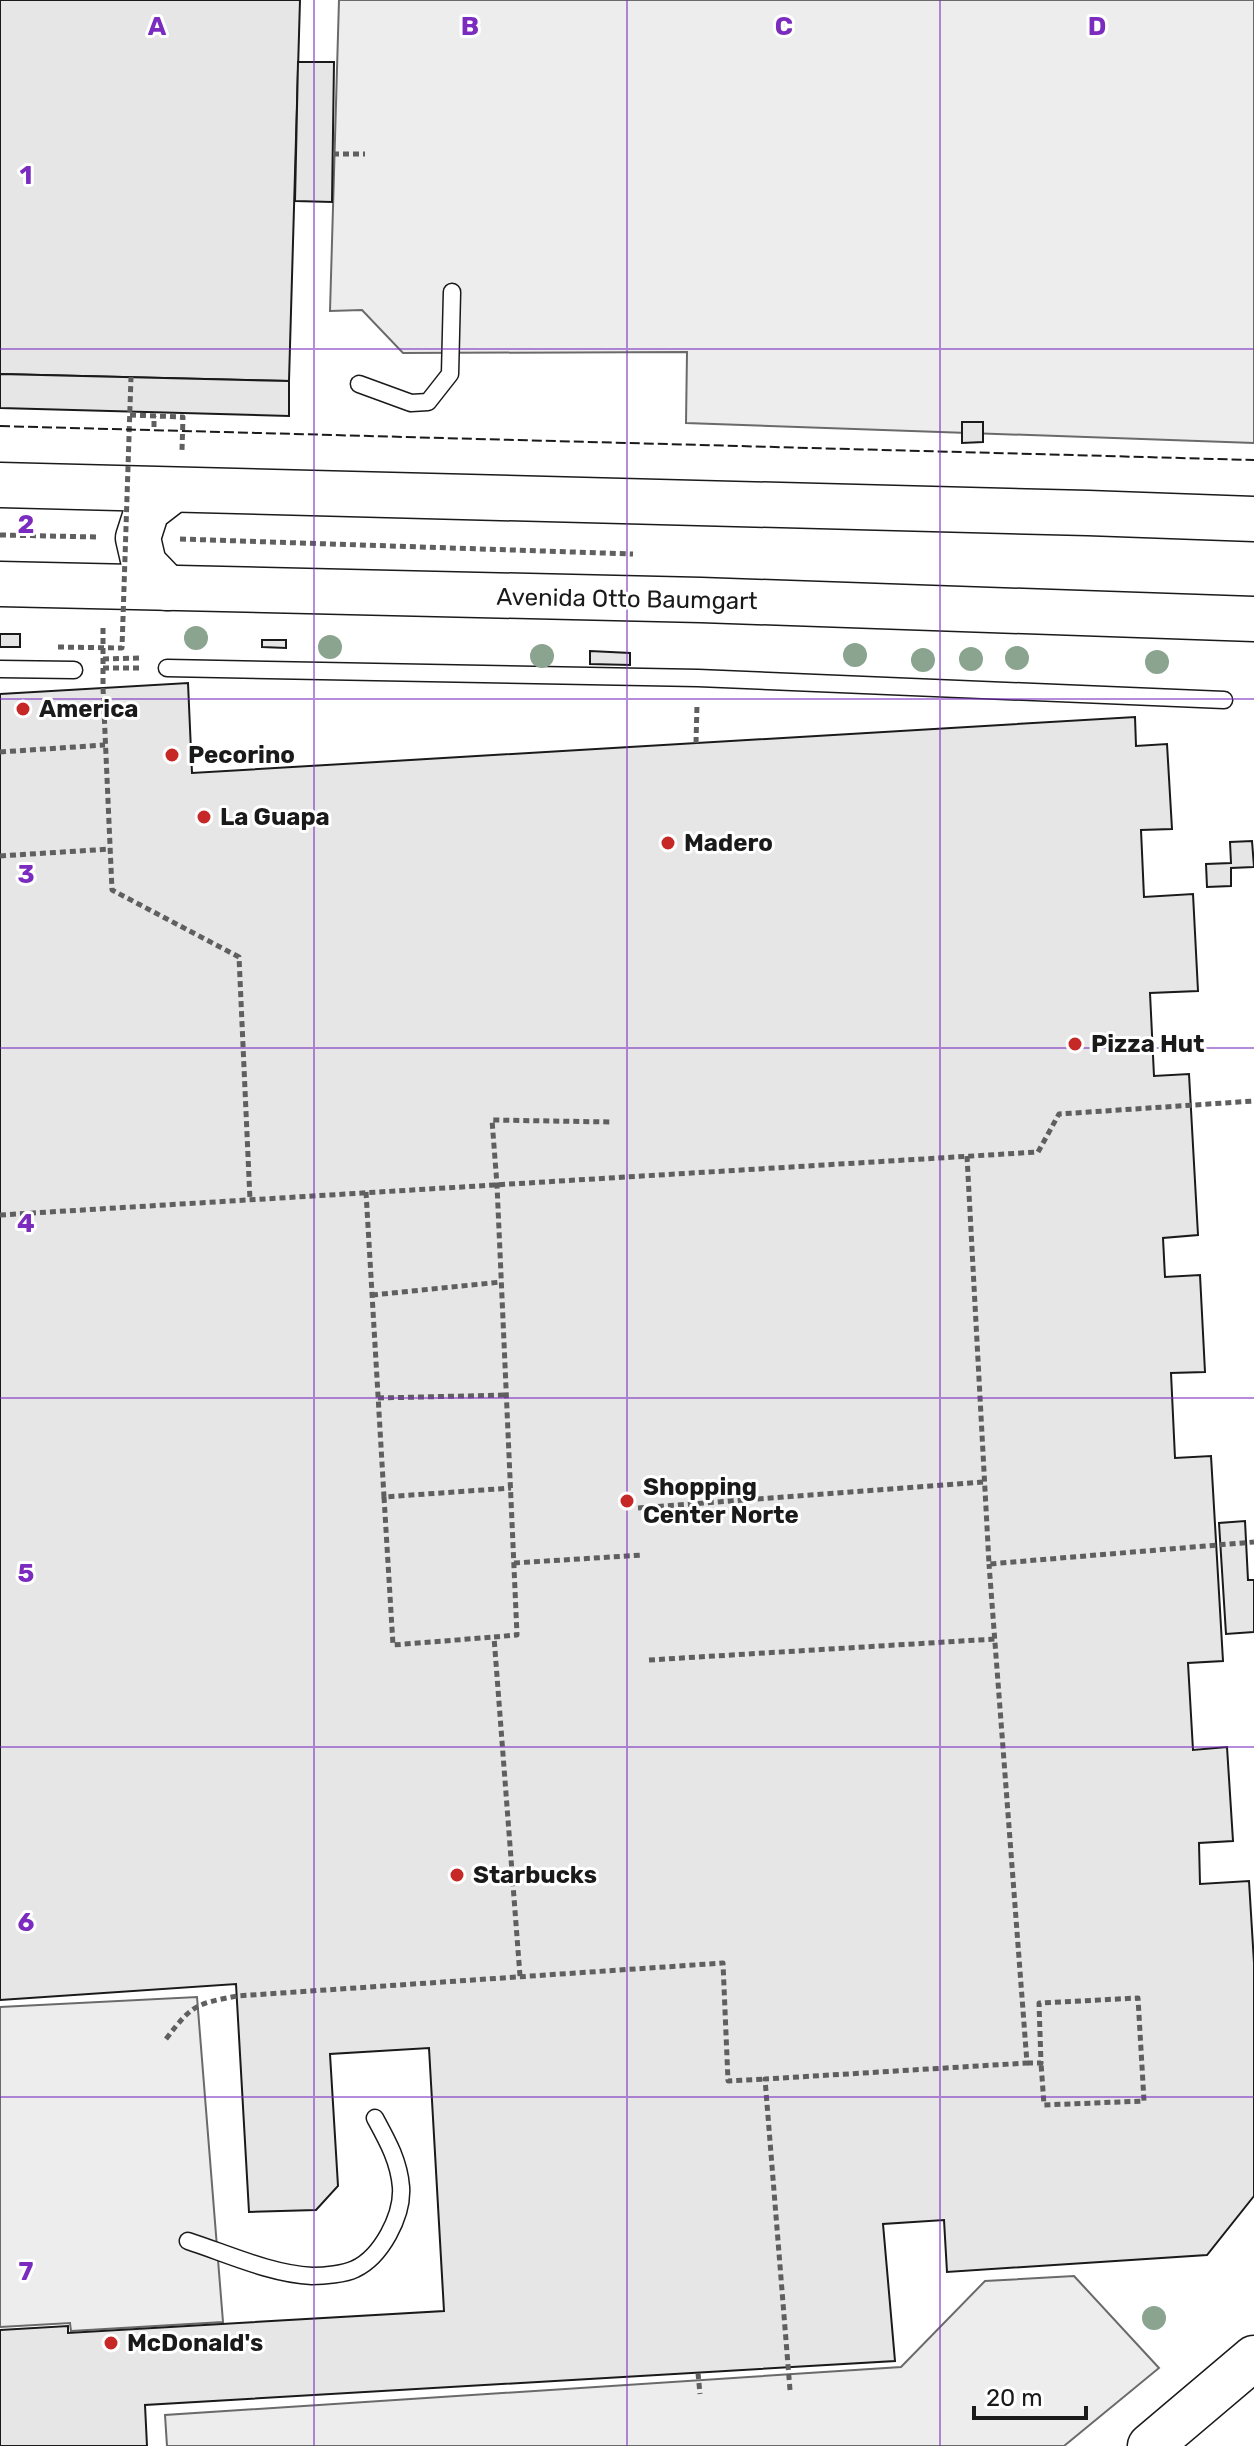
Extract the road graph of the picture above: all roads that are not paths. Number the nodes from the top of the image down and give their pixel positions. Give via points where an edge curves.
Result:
1 (452, 292) dead end
2 (359, 384) dead end
3 (171, 470) junction
4 (0, 485) edge
5 (91, 488) junction
6 (1254, 519) edge
7 (0, 584) edge
8 (87, 586) junction
9 (167, 588) junction
10 (1254, 619) edge
11 (167, 668) road end
12 (0, 669) edge
13 (74, 670) road end
14 (1224, 700) dead end
15 (375, 2118) dead end
16 (188, 2241) dead end
17 (1254, 2358) edge
18 (1150, 2446) edge

1 - 2 lane via 450,374 428,402 411,403
3 - 5 main road
3 - 6 main road
3 - 9 main road via 147,510 138,538 144,564
4 - 5 main road
5 - 8 main road via 111,506 118,538 111,561
7 - 8 main road, Avenida Otto Baumgart
8 - 9 main road, Avenida Otto Baumgart
9 - 10 main road, Avenida Otto Baumgart
11 - 14 lane via 698,678
12 - 13 lane
15 - 16 lane via 394,2154 401,2189 394,2224 378,2252 354,2270 316,2276 279,2272
17 - 18 main road

